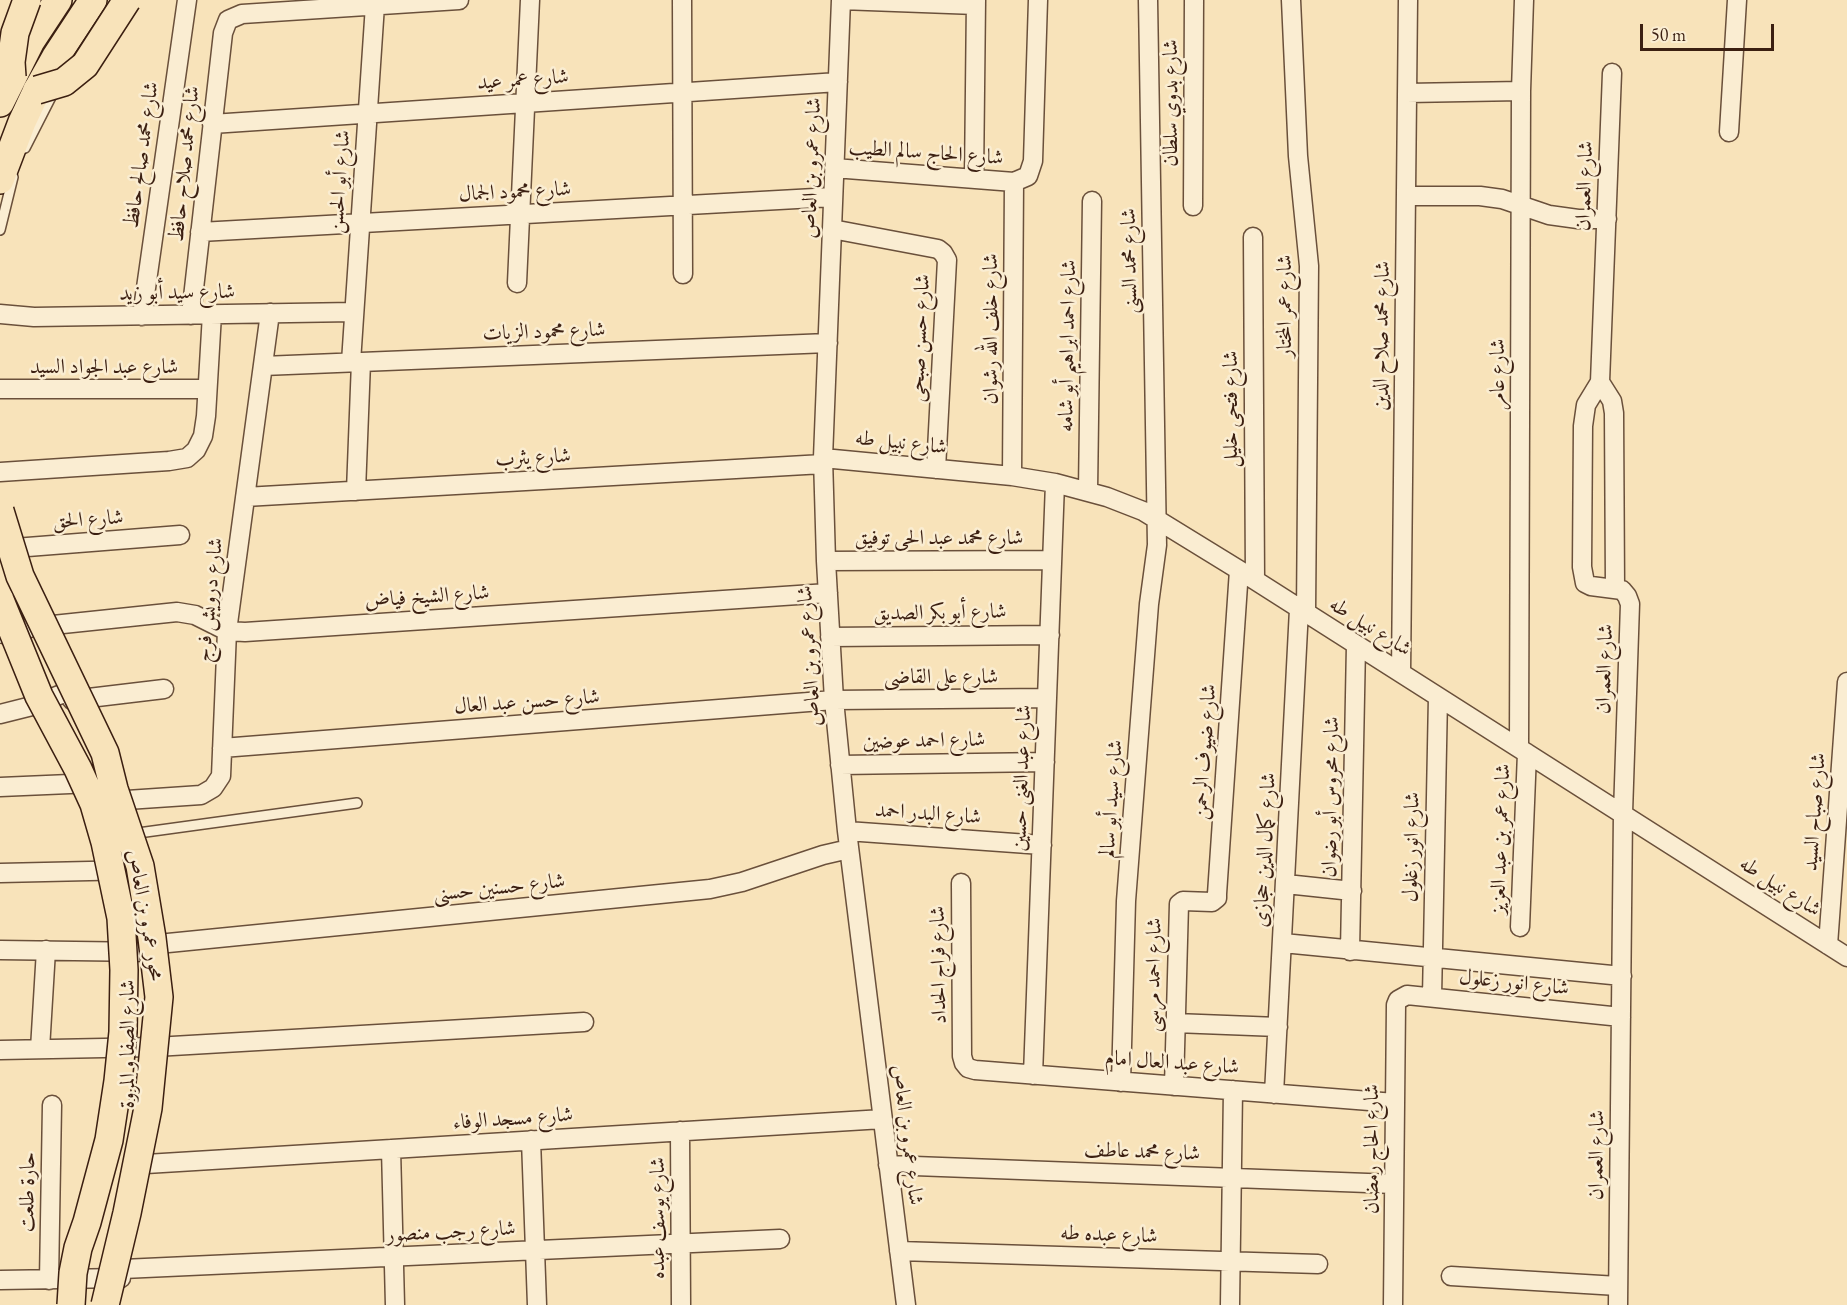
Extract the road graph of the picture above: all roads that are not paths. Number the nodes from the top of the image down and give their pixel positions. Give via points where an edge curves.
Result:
1 (27, 0) edge
2 (38, 0) edge
3 (58, 0) edge
4 (93, 0) edge
5 (127, 0) edge
6 (187, 0) edge
7 (459, 0) edge
8 (530, 0) edge
9 (682, 0) edge
10 (841, 0) edge
11 (1038, 0) edge
12 (1148, 0) edge
13 (1194, 0) edge
14 (1291, 0) edge
15 (1408, 0) edge
16 (1524, 0) edge
17 (1737, 0) edge
18 (976, 2) edge
19 (375, 5) junction
20 (66, 66) dead end
21 (6, 68) edge
22 (1612, 73) dead end
23 (838, 82) junction
24 (37, 90) junction
25 (1521, 91) junction
26 (682, 92) junction
27 (1407, 93) junction
28 (0, 103) edge
29 (525, 103) junction
30 (368, 114) junction
31 (212, 124) junction
32 (1729, 132) dead end
33 (19, 161) dead end
34 (834, 168) junction
35 (7, 176) edge
36 (974, 179) junction
37 (1014, 182) junction
38 (1406, 196) junction
39 (833, 197) junction
40 (1092, 201) dead end
41 (683, 205) junction
42 (1193, 206) dead end
43 (1522, 207) junction
44 (520, 214) junction
45 (1607, 219) junction
46 (360, 223) junction
47 (832, 229) junction
48 (0, 230) edge
49 (200, 232) junction
50 (1253, 237) dead end
51 (683, 274) dead end
52 (517, 283) dead end
53 (354, 312) junction
54 (0, 314) edge
55 (212, 314) junction
56 (270, 314) junction
57 (191, 315) junction
58 (142, 316) junction
59 (828, 343) junction
60 (356, 362) junction
61 (263, 366) junction
62 (1600, 382) junction
63 (0, 389) edge
64 (207, 389) junction
65 (823, 461) junction
66 (936, 469) junction
67 (0, 472) edge
68 (1012, 476) junction
69 (1055, 483) junction
70 (1088, 490) junction
71 (356, 491) junction
72 (245, 497) junction
73 (0, 511) edge
74 (1156, 521) junction
75 (180, 535) dead end
76 (0, 549) edge
77 (1052, 560) junction
78 (826, 561) junction
79 (3, 566) edge
80 (1239, 570) junction
81 (1255, 580) junction
82 (1615, 588) junction
83 (828, 593) junction
84 (0, 600) edge
85 (1303, 610) junction
86 (34, 627) junction
87 (227, 632) junction
88 (0, 634) edge
89 (1050, 635) junction
90 (830, 637) junction
91 (1356, 645) junction
92 (1401, 673) junction
93 (1847, 682) edge
94 (164, 689) dead end
95 (71, 696) junction
96 (1438, 697) junction
97 (1047, 698) junction
98 (834, 700) junction
99 (0, 714) edge
100 (222, 748) junction
101 (1523, 751) junction
102 (1045, 762) junction
103 (840, 765) junction
104 (107, 783) junction
105 (0, 787) edge
106 (112, 801) junction
107 (357, 803) dead end
108 (1623, 813) junction
109 (124, 834) junction
110 (848, 840) junction
111 (1042, 845) junction
112 (134, 870) junction
113 (0, 873) edge
114 (961, 883) dead end
115 (1286, 884) junction
116 (1352, 891) junction
117 (1180, 902) joint
118 (1520, 927) dead end
119 (1283, 944) junction
120 (1828, 945) junction
121 (148, 949) junction
122 (0, 950) edge
123 (46, 950) junction
124 (1350, 951) junction
125 (1847, 957) edge
126 (1432, 959) junction
127 (1622, 976) junction
128 (1402, 997) joint
129 (1432, 998) junction
130 (1622, 1017) junction
131 (584, 1022) dead end
132 (1175, 1023) junction
133 (1278, 1027) junction
134 (155, 1047) junction
135 (962, 1047) joint
136 (40, 1049) junction
137 (0, 1050) edge
138 (1033, 1075) junction
139 (1121, 1082) junction
140 (1174, 1086) junction
141 (1233, 1090) junction
142 (1274, 1094) junction
143 (1395, 1103) junction
144 (52, 1106) dead end
145 (883, 1119) junction
146 (680, 1131) junction
147 (531, 1140) junction
148 (391, 1149) junction
149 (146, 1164) junction
150 (888, 1165) junction
151 (1232, 1178) junction
152 (1394, 1184) junction
153 (780, 1239) dead end
154 (680, 1244) junction
155 (535, 1251) junction
156 (899, 1251) junction
157 (394, 1257) junction
158 (1231, 1261) junction
159 (1318, 1264) dead end
160 (122, 1274) junction
161 (1451, 1276) dead end
162 (0, 1280) edge
163 (49, 1280) junction
164 (1618, 1286) junction
165 (71, 1305) edge
166 (105, 1305) edge
167 (112, 1305) edge
168 (395, 1305) edge
169 (537, 1305) edge
170 (681, 1305) edge
171 (906, 1305) edge
172 (1230, 1305) edge
173 (1393, 1305) edge
174 (1618, 1305) edge

1 - 21 main road, bridge via 15,33 11,62
2 - 21 lane
3 - 21 main road via 31,41
4 - 24 main road
5 - 24 main road, bridge via 85,65 64,82
6 - 58 street, شارع محمد صالح حافظ
7 - 19 street
8 - 29 street
9 - 26 street
10 - 18 street
10 - 23 street, شارع عمرو بن العاص
11 - 37 street via 1033,161 1028,176
12 - 74 street, شارع محمد السنى
13 - 42 street, شارع بدوي سلطان
14 - 85 street, شارع عمر المختار via 1309,266
15 - 27 street, شارع محمد صلاح الدين
16 - 25 street, شارع عامر
17 - 32 street
18 - 36 street
19 - 30 street, شارع أبو الحسن
19 - 31 street, شارع محمد صلاح حافظ via 242,14 228,20
20 - 33 lane
21 - 28 main road
22 - 45 street, شارع العمران
23 - 26 street, شارع عمر عيد
23 - 34 street, شارع عمرو بن العاص
24 - 35 main road via 21,122
25 - 27 street
25 - 43 street, شارع عامر
26 - 29 street, شارع عمر عيد
26 - 41 street
27 - 38 street, شارع محمد صلاح الدين
29 - 30 street, شارع عمر عيد
29 - 44 street
30 - 31 street, شارع عمر عيد
30 - 46 street, شارع أبو الحسن
31 - 49 street, شارع محمد صلاح حافظ
34 - 36 street, شارع الحاج سالم الطيب
34 - 39 street, شارع عمرو بن العاص
35 - 48 lane
36 - 37 street, شارع الحاج سالم الطيب
37 - 68 street, شارع خلف الله رشوان
38 - 43 street via 1480,196
38 - 92 street, شارع محمد صلاح الدين
39 - 41 street, شارع محمود الجمال
39 - 47 street, شارع عمرو بن العاص
40 - 70 street, شارع احمد ابراهيم أبو شامه
41 - 44 street, شارع محمود الجمال
41 - 51 street
43 - 45 street via 1568,218
43 - 101 street, شارع عامر
44 - 46 street, شارع محمود الجمال
44 - 52 street
45 - 62 street, شارع العمران
46 - 49 street, شارع محمود الجمال
46 - 53 street, شارع أبو الحسن
47 - 59 street, شارع عمرو بن العاص
47 - 66 street, شارع حسن صبحى via 938,249 947,260
49 - 57 street, شارع محمد صلاح حافظ
50 - 81 street, شارع فتحى خليل
53 - 56 street, شارع سيد أبو زيد
53 - 60 street, شارع أبو الحسن
54 - 58 street, شارع سيد أبو زيد via 34,318
55 - 56 street, شارع سيد أبو زيد
55 - 57 street, شارع سيد أبو زيد
55 - 64 street
56 - 61 street, شارع درويش فرج
57 - 58 street, شارع سيد أبو زيد
59 - 60 street, شارع محمود الزيات
59 - 65 street, شارع عمرو بن العاص
60 - 61 street, شارع محمود الزيات
60 - 71 street, شارع أبو الحسن
61 - 72 street, شارع درويش فرج
62 - 82 street via 1614,413
62 - 82 street, شارع العمران via 1583,414 1582,576 1591,586
63 - 64 street, شارع عبد الجواد السيد
64 - 67 street via 203,436 187,458
65 - 66 street, شارع نبيل طه
65 - 71 street, شارع يثرب
65 - 78 street, شارع عمرو بن العاص
66 - 68 street, شارع نبيل طه
68 - 69 street, شارع نبيل طه
69 - 70 street, شارع نبيل طه
69 - 77 street, شارع عبد الغنى حسين
70 - 74 street, شارع نبيل طه via 1134,507
71 - 72 street, شارع يثرب
72 - 87 street, شارع درويش فرج
73 - 166 main road, محور عمرو بن العاص, bridge via 20,576 105,753 140,866 152,938 159,998 148,1108
74 - 80 street, شارع نبيل طه
74 - 139 street, شارع سيد أبو سالم via 1126,901
75 - 76 street, شارع الحق
77 - 78 street, شارع محمد عبد الحى توفيق
77 - 89 street, شارع عبد الغنى حسين
78 - 83 street, شارع عمرو بن العاص
79 - 86 street, شارع الصفا و المروة
80 - 81 street, شارع نبيل طه
80 - 117 street, شارع ضيوف الرحمن via 1217,898 1208,903
81 - 85 street, شارع نبيل طه
82 - 108 street, شارع العمران via 1622,590 1630,604
83 - 87 street, شارع الشيخ فياض
83 - 90 street, شارع عمرو بن العاص
84 - 165 main road, محور عمرو بن العاص, bridge via 39,696 94,804 121,918 123,1032 118,1081 109,1140 78,1248
85 - 91 street, شارع نبيل طه
85 - 115 street, شارع كمال الدين حجازى
86 - 87 street, شارع الشيخ فياض via 177,612 195,615
86 - 88 street, شارع الشيخ فياض
86 - 95 street, شارع الصفا و المروة
87 - 100 street, شارع درويش فرج
89 - 90 street, شارع أبو بكر الصديق
89 - 97 street, شارع عبد الغنى حسين
90 - 98 street, شارع عمرو بن العاص
91 - 92 street, شارع نبيل طه
91 - 116 street, شارع محروس أبو رضوان
92 - 96 street, شارع نبيل طه
93 - 120 street, شارع صباح السيد
94 - 95 street
95 - 99 street
95 - 104 street, شارع الصفا و المروة
96 - 101 street, شارع نبيل طه
96 - 126 street, شارع انور زغلول
97 - 98 street, شارع على القاضى
97 - 102 street, شارع عبد الغنى حسين
98 - 100 street, شارع حسن عبد العال
98 - 103 street, شارع عمرو بن العاص
100 - 106 street, شارع درويش فرج via 218,783 201,795
101 - 108 street, شارع نبيل طه
101 - 118 street, شارع عمر بن عبد العزيز
102 - 103 street, شارع احمد عوضين
102 - 111 street, شارع عبد الغنى حسين
103 - 110 street, شارع عمرو بن العاص
104 - 105 street
104 - 106 street, شارع الصفا و المروة
106 - 109 street, شارع الصفا و المروة
107 - 109 lane
108 - 120 street, شارع نبيل طه
108 - 127 street, شارع العمران
109 - 112 street, شارع الصفا و المروة
110 - 111 street, شارع البدر احمد
110 - 121 street, شارع حسنين حسنى via 823,855 710,889
110 - 145 street, شارع عمرو بن العاص
111 - 138 street, شارع عبد الغنى حسين
112 - 113 street
112 - 121 street, شارع الصفا و المروة
114 - 135 street, شارع فراج الحداد
115 - 116 street
115 - 119 street, شارع كمال الدين حجازى
116 - 124 street, شارع محروس أبو رضوان
117 - 132 street, شارع احمد مرسى
119 - 124 street
119 - 133 street, شارع كمال الدين حجازى
120 - 125 street, شارع نبيل طه
121 - 123 street, شارع حسنين حسنى
121 - 134 street, شارع الصفا و المروة
122 - 123 street, شارع حسنين حسنى
123 - 136 street
124 - 126 street
126 - 127 street
126 - 129 street, شارع انور زغلول
127 - 130 street, شارع العمران
128 - 129 street, شارع انور زعلول
128 - 143 street, شارع الحاج رمضان via 1395,1005
129 - 130 street, شارع انور زعلول
130 - 164 street, شارع العمران
131 - 134 street
132 - 133 street
132 - 140 street, شارع احمد مرسى
133 - 142 street, شارع كمال الدين حجازى
134 - 136 street
134 - 149 street, شارع الصفا و المروة
135 - 138 street, شارع عبد العال امام via 968,1068
136 - 137 street
138 - 139 street, شارع عبد العال امام
139 - 140 street, شارع عبد العال امام
140 - 141 street, شارع عبد العال امام
141 - 142 street, شارع عبد العال امام
141 - 151 street
142 - 143 street, شارع عبد العال امام
143 - 152 street, شارع الحاج رمضان
144 - 163 street, حارة طلعت
145 - 146 street, شارع مسجد الوفاء
145 - 150 street, شارع عمرو بن العاص
146 - 147 street, شارع مسجد الوفاء
146 - 154 street, شارع يوسف عبده
147 - 148 street, شارع مسجد الوفاء
147 - 155 street
148 - 149 street, شارع مسجد الوفاء
148 - 157 street
149 - 160 street, شارع الصفا و المروة
150 - 151 street, شارع محمد عاطف
150 - 156 street, شارع عمرو بن العاص
151 - 152 street, شارع محمد عاطف
151 - 158 street
152 - 173 street, شارع الحاج رمضان
153 - 154 street, شارع رجب منصور
154 - 155 street, شارع رجب منصور
154 - 170 street, شارع يوسف عبده
155 - 157 street, شارع رجب منصور
155 - 169 street
156 - 158 street, شارع عبده طه
156 - 171 street, شارع عمرو بن العاص
157 - 160 street, شارع رجب منصور
157 - 168 street
158 - 159 street, شارع عبده طه
158 - 172 street
160 - 163 street, شارع رجب منصور
160 - 167 street, شارع الصفا و المروة
161 - 164 street
162 - 163 street, شارع رجب منصور
164 - 174 street, شارع العمران

